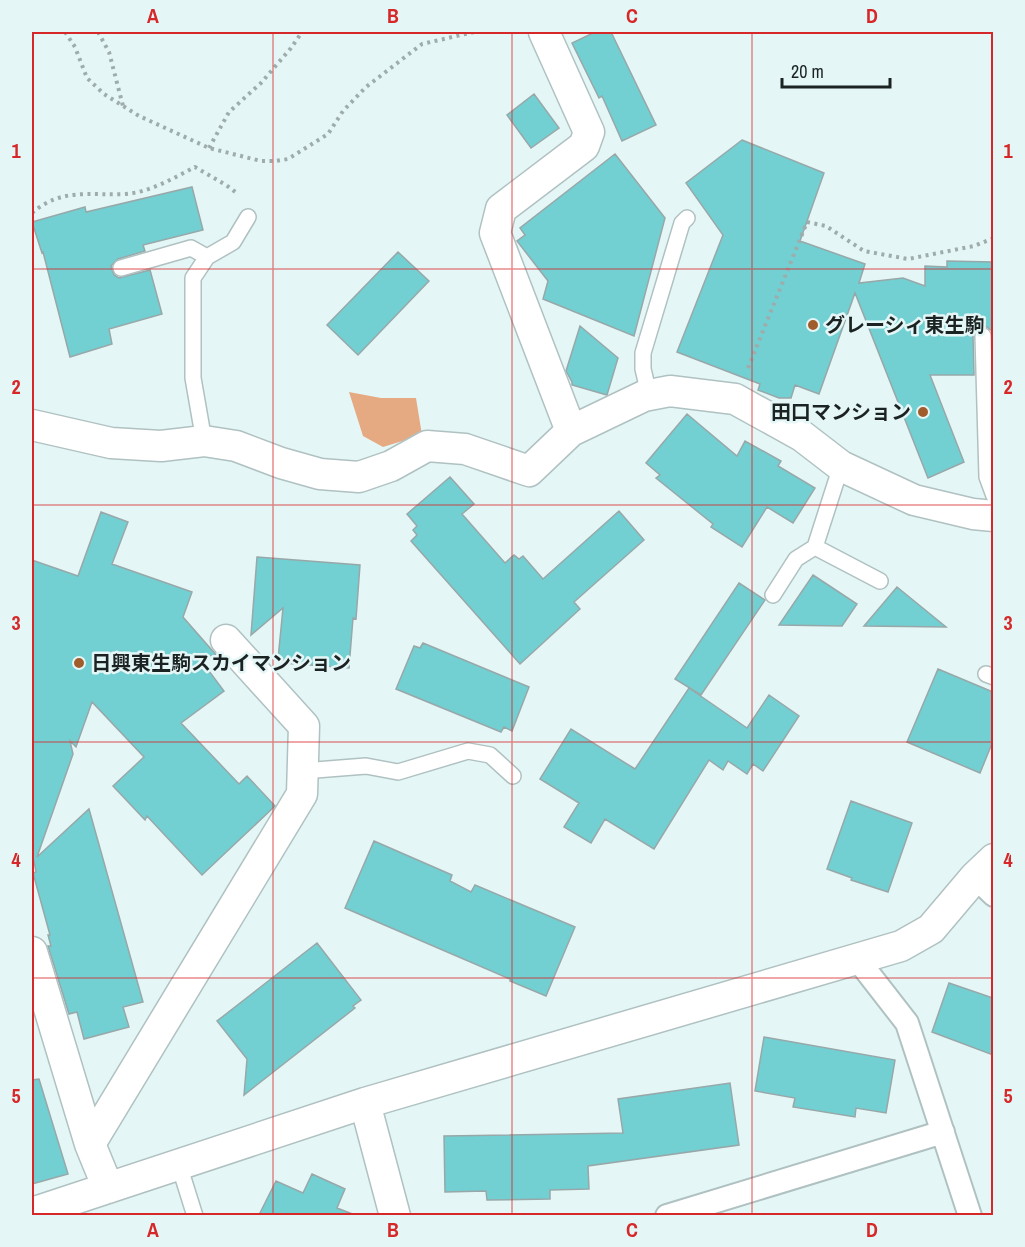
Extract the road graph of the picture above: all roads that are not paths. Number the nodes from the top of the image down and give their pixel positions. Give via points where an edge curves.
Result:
1 (544, 32) edge
2 (248, 218) road end
3 (687, 218) dead end
4 (207, 257) junction
5 (121, 268) dead end
6 (982, 336) dead end
7 (649, 394) junction
8 (32, 425) edge
9 (571, 431) junction
10 (204, 441) junction
11 (841, 466) junction
12 (993, 496) edge
13 (993, 516) edge
14 (815, 547) junction
15 (880, 581) dead end
16 (774, 595) dead end
17 (226, 640) dead end
18 (303, 771) junction
19 (513, 776) dead end
20 (987, 877) edge
21 (32, 952) edge
22 (858, 960) junction
23 (365, 1103) junction
24 (943, 1132) junction
25 (90, 1144) junction
26 (179, 1165) junction
27 (108, 1188) junction
28 (85, 1207) edge
29 (32, 1213) edge
30 (195, 1215) edge
31 (395, 1215) edge
32 (667, 1215) edge
33 (970, 1215) edge

1 - 9 street via 589,132 584,146 501,209 495,233
2 - 4 lane via 233,242
3 - 7 lane via 643,353
4 - 5 lane via 191,248
4 - 10 lane via 193,278 192,310 193,378
6 - 12 lane via 987,477
7 - 9 street
7 - 11 street via 670,391 735,399 802,436
8 - 10 street via 111,443 160,446
9 - 10 street via 529,471 465,449 427,446 391,466 359,477 320,474 236,446
11 - 13 street via 914,500
11 - 14 lane
14 - 15 lane
14 - 16 lane via 796,559
17 - 18 street via 304,726
18 - 19 lane via 366,766 398,772 468,751 490,755
18 - 25 street via 302,794
20 - 22 street via 931,929 901,946
21 - 25 street
22 - 23 street
22 - 24 street via 907,1023
23 - 26 street
23 - 31 street
24 - 32 street
24 - 33 street
25 - 27 street
26 - 27 street
26 - 30 lane
27 - 28 street
28 - 29 street

